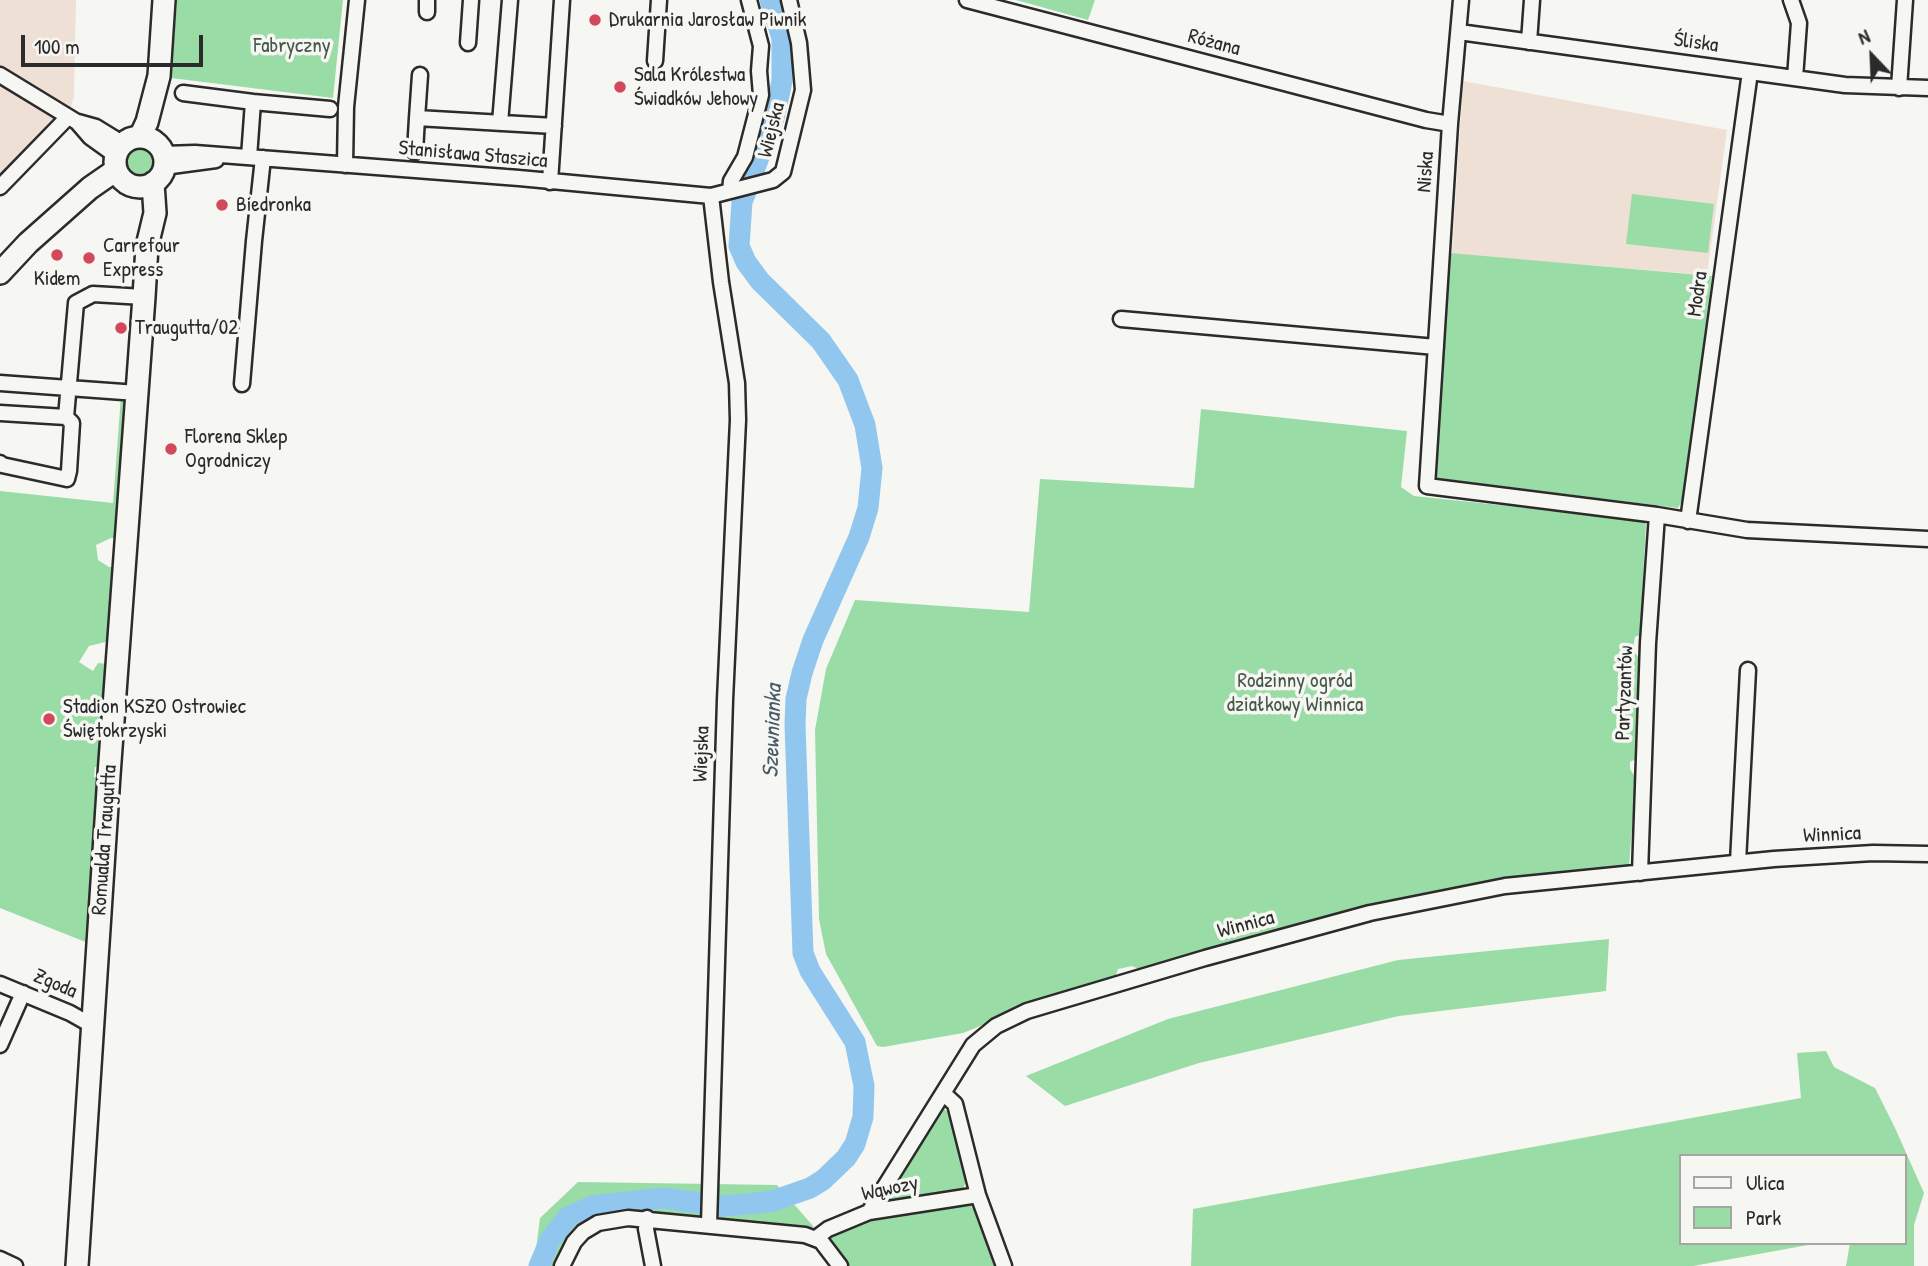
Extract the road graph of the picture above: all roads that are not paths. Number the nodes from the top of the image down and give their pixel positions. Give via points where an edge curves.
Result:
1 (164, 0) edge
2 (357, 0) edge
3 (471, 0) edge
4 (510, 0) edge
5 (556, 0) edge
6 (562, 0) edge
7 (659, 0) edge
8 (749, 0) edge
9 (789, 0) edge
10 (967, 0) edge
11 (1461, 0) edge
12 (1531, 0) edge
13 (1791, 0) edge
14 (1905, 0) edge
15 (1459, 32) junction
16 (1529, 42) junction
17 (468, 43) dead end
18 (655, 61) dead end
19 (1750, 72) junction
20 (0, 75) edge
21 (420, 75) dead end
22 (1795, 78) junction
23 (1899, 88) junction
24 (1928, 88) edge
25 (183, 93) dead end
26 (254, 102) junction
27 (330, 110) dead end
28 (417, 118) junction
29 (72, 120) junction
30 (500, 122) junction
31 (1450, 124) junction
32 (554, 126) junction
33 (415, 152) dead end
34 (256, 158) junction
35 (139, 162) junction
36 (345, 165) junction
37 (550, 182) junction
38 (0, 187) edge
39 (730, 191) junction
40 (711, 196) junction
41 (0, 273) edge
42 (144, 297) junction
43 (1122, 319) dead end
44 (1436, 347) junction
45 (0, 383) edge
46 (242, 384) dead end
47 (69, 390) junction
48 (137, 393) junction
49 (0, 413) edge
50 (66, 417) junction
51 (1, 464) edge
52 (1657, 515) junction
53 (1688, 521) junction
54 (1928, 539) edge
55 (1748, 670) dead end
56 (1928, 854) edge
57 (1738, 862) junction
58 (1640, 873) junction
59 (0, 984) edge
60 (23, 993) junction
61 (93, 1026) junction
62 (0, 1045) edge
63 (943, 1093) junction
64 (978, 1195) junction
65 (869, 1212) junction
66 (647, 1218) junction
67 (709, 1224) junction
68 (816, 1238) junction
69 (0, 1259) edge
70 (15, 1266) edge
71 (77, 1266) edge
72 (562, 1266) edge
73 (653, 1266) edge
74 (840, 1266) edge
75 (1004, 1266) edge

1 - 35 main road, Romualda Traugutta via 159,76
2 - 36 street
3 - 17 street
4 - 30 street
5 - 6 street
6 - 32 street
7 - 18 street
8 - 39 street, Wiejska via 761,46 761,95 745,157
9 - 39 street, Wiejska via 803,90 783,172 773,180
10 - 31 street, Różana
11 - 15 street, Niska
12 - 16 street
13 - 22 street via 1799,23
14 - 23 street
15 - 16 street, Śliska
15 - 31 street, Niska
16 - 19 street, Śliska
19 - 22 street, Śliska
19 - 53 street, Modra
20 - 29 street
21 - 28 street
22 - 23 street, Śliska
23 - 24 street, Śliska
25 - 26 street
26 - 27 street
26 - 34 street
28 - 30 street
28 - 33 street
29 - 35 street via 96,127
29 - 38 street
30 - 32 street
31 - 44 street, Niska
32 - 37 street
34 - 35 street, Stanisława Staszica via 196,164
34 - 36 street, Stanisława Staszica
34 - 46 street
35 - 41 main road via 96,197 65,212
35 - 42 main road, Romualda Traugutta via 148,246
36 - 37 street, Stanisława Staszica
37 - 40 street, Stanisława Staszica
39 - 40 street, Wiejska
40 - 67 street, Wiejska via 738,420
42 - 47 street via 93,294 76,303
42 - 48 main road, Romualda Traugutta
43 - 44 street
44 - 52 street, Niska via 1427,486
45 - 47 street
47 - 48 street
47 - 50 street
48 - 61 main road, Romualda Traugutta
49 - 50 street
50 - 51 street via 72,423 67,479
52 - 53 street
52 - 58 street, Partyzantów
53 - 54 street via 1748,530
55 - 57 street
56 - 57 street, Winnica
57 - 58 street, Winnica
58 - 63 street, Winnica via 1505,886 1383,910 1066,999 1012,1018 984,1034
59 - 60 street, Zgoda
60 - 61 street, Zgoda
60 - 62 street
61 - 71 main road, Romualda Traugutta
63 - 64 street via 955,1104
63 - 65 street, Winnica
64 - 65 street, Wąwozy
64 - 75 street
65 - 68 street, Wąwozy
66 - 67 street
66 - 72 street via 598,1223 583,1231
66 - 73 street
67 - 68 street
68 - 74 street
69 - 70 street

